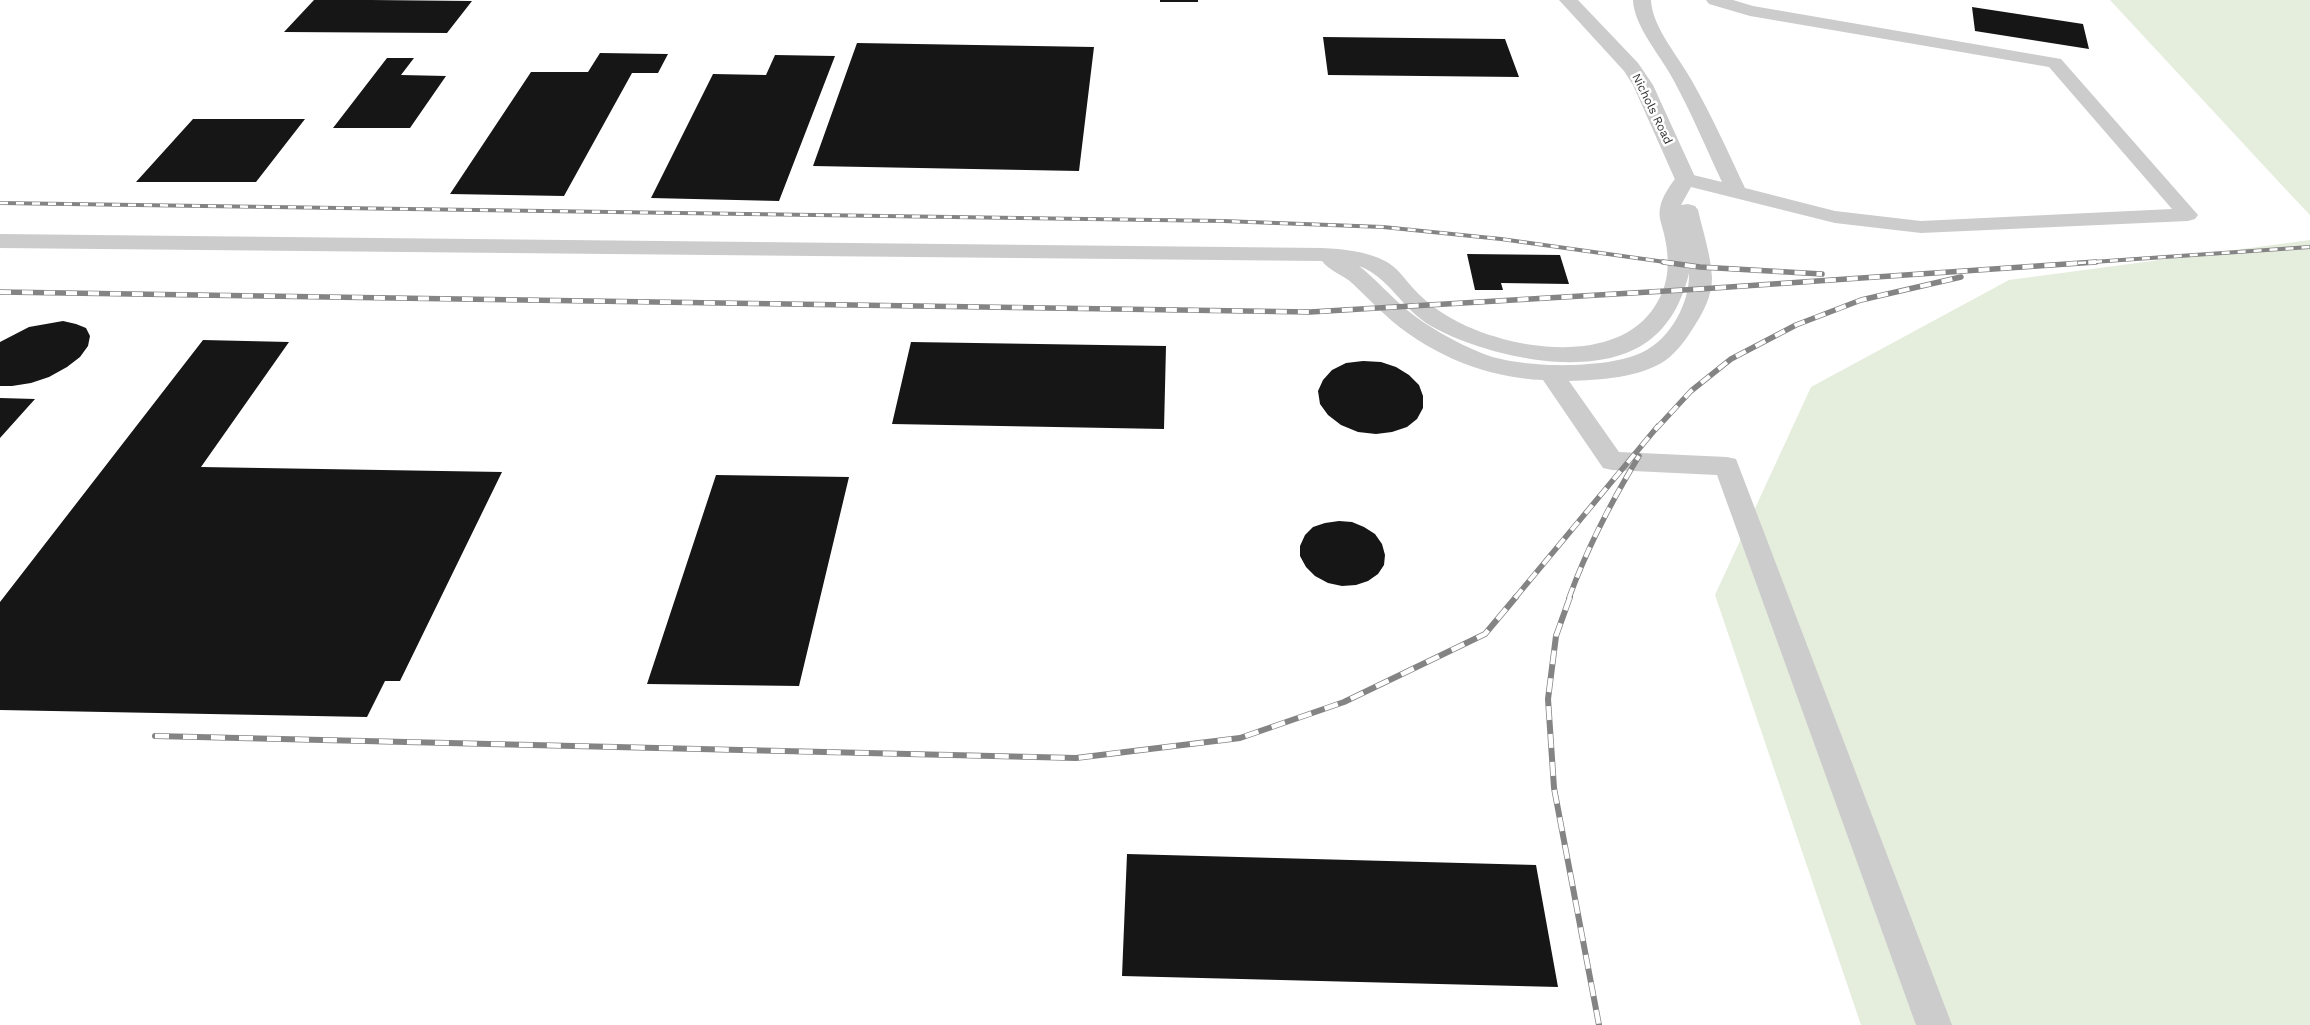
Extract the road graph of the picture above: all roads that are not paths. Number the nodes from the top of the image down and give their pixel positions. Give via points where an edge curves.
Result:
1 (1568, 0) edge
2 (1642, 0) edge
3 (1715, 0) edge
4 (1685, 179) junction
5 (1737, 193) junction
6 (0, 241) edge
7 (1315, 254) junction
8 (1550, 372) junction
9 (1934, 1025) edge

1 - 4 street, Nichols Road via 1631,67 1643,85
2 - 5 lane via 1647,22 1681,74
3 - 5 lane via 1750,11 2055,63 2188,215 1922,227 1835,217
4 - 5 lane
4 - 7 lane via 1670,209 1680,264 1663,313 1632,340 1591,354 1534,353 1468,335 1420,307 1393,277 1376,264 1352,256
4 - 8 lane via 1687,209 1700,267 1700,289 1680,332 1652,357 1626,366 1586,372
6 - 7 lane
7 - 8 lane via 1349,268 1416,328 1449,347 1475,360 1515,370
8 - 9 lane via 1612,461 1727,466

